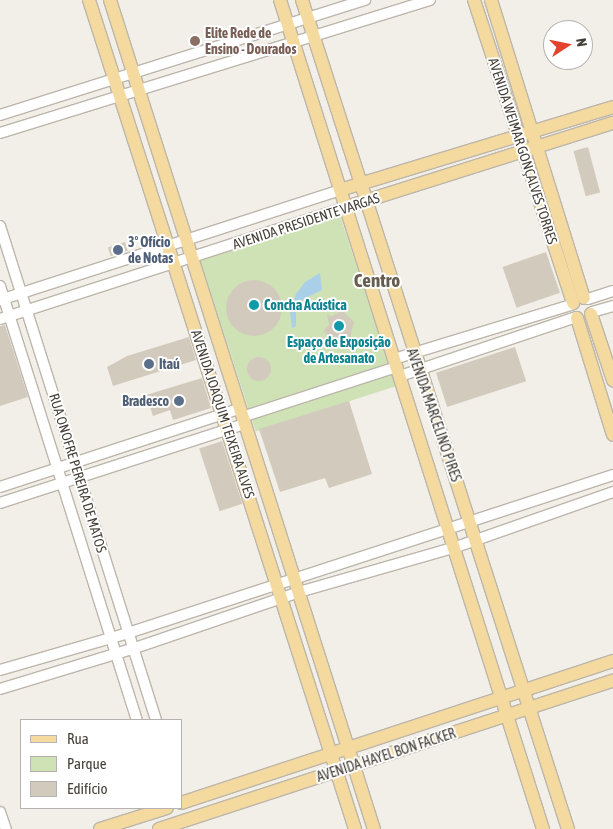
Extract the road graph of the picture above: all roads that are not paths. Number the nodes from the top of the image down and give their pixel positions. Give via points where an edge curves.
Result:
1 (90, 0) edge
2 (110, 0) edge
3 (280, 0) edge
4 (302, 0) edge
5 (364, 0) edge
6 (430, 0) edge
7 (474, 0) edge
8 (491, 0) edge
9 (308, 18) junction
10 (288, 24) junction
11 (314, 36) junction
12 (294, 43) junction
13 (132, 73) junction
14 (115, 79) junction
15 (138, 93) junction
16 (122, 98) junction
17 (613, 107) edge
18 (0, 115) edge
19 (613, 123) edge
20 (534, 132) junction
21 (0, 133) edge
22 (518, 137) junction
23 (539, 146) junction
24 (524, 152) junction
25 (444, 159) junction
26 (448, 175) junction
27 (359, 184) junction
28 (340, 190) junction
29 (365, 201) junction
30 (346, 207) junction
31 (0, 226) edge
32 (185, 241) junction
33 (167, 247) junction
34 (191, 259) junction
35 (174, 265) junction
36 (0, 286) edge
37 (613, 291) edge
38 (22, 293) junction
39 (2, 299) edge
40 (613, 306) edge
41 (578, 307) junction
42 (27, 310) junction
43 (592, 313) junction
44 (5, 317) edge
45 (412, 353) junction
46 (397, 367) junction
47 (418, 370) junction
48 (613, 380) edge
49 (224, 414) junction
50 (242, 417) junction
51 (228, 430) junction
52 (613, 435) edge
53 (75, 463) junction
54 (56, 469) junction
55 (613, 474) edge
56 (80, 478) junction
57 (62, 484) junction
58 (0, 487) edge
59 (613, 492) edge
60 (0, 503) edge
61 (470, 523) junction
62 (449, 530) junction
63 (475, 540) junction
64 (456, 547) junction
65 (294, 576) junction
66 (278, 581) junction
67 (299, 592) junction
68 (283, 597) junction
69 (128, 633) junction
70 (111, 638) junction
71 (132, 649) junction
72 (116, 653) junction
73 (613, 661) edge
74 (0, 670) edge
75 (613, 681) edge
76 (0, 688) edge
77 (524, 690) junction
78 (503, 696) junction
79 (530, 708) junction
80 (509, 715) junction
81 (137, 719) edge
82 (156, 719) edge
83 (349, 750) junction
84 (330, 755) junction
85 (354, 766) junction
86 (336, 771) junction
87 (182, 800) edge
88 (163, 809) edge
89 (0, 812) edge
90 (191, 824) edge
91 (167, 828) edge
92 (6, 829) edge
93 (100, 829) edge
94 (355, 829) edge
95 (374, 829) edge
96 (543, 829) edge
97 (568, 829) edge

1 - 14 main road, AVENIDA JOAQUIM TEIXEIRA ALVES
2 - 13 main road, AVENIDA JOAQUIM TEIXEIRA ALVES
3 - 10 main road, AVENIDA MARCELINO PIRES
4 - 9 main road, AVENIDA MARCELINO PIRES
5 - 9 street
6 - 11 street
7 - 22 main road, AVENIDA WEIMAR GONÇALVES TORRES
8 - 20 main road, AVENIDA WEIMAR GONÇALVES TORRES
9 - 10 street
9 - 11 main road, AVENIDA MARCELINO PIRES
10 - 12 main road, AVENIDA MARCELINO PIRES
10 - 13 street
11 - 12 street
11 - 27 main road, AVENIDA MARCELINO PIRES
12 - 15 street
12 - 28 main road, AVENIDA MARCELINO PIRES
13 - 14 street
13 - 15 main road, AVENIDA JOAQUIM TEIXEIRA ALVES
14 - 16 main road, AVENIDA JOAQUIM TEIXEIRA ALVES
14 - 18 street
15 - 16 street
15 - 32 main road, AVENIDA JOAQUIM TEIXEIRA ALVES
16 - 21 street
16 - 33 main road, AVENIDA JOAQUIM TEIXEIRA ALVES
17 - 20 main road, AVENIDA PRESIDENTE VARGAS
19 - 23 main road, AVENIDA PRESIDENTE VARGAS
20 - 22 main road, AVENIDA PRESIDENTE VARGAS
20 - 23 main road, AVENIDA WEIMAR GONÇALVES TORRES
22 - 24 main road, AVENIDA WEIMAR GONÇALVES TORRES
22 - 25 main road, AVENIDA PRESIDENTE VARGAS
23 - 24 main road, AVENIDA PRESIDENTE VARGAS
23 - 41 main road, AVENIDA WEIMAR GONÇALVES TORRES
24 - 26 main road, AVENIDA PRESIDENTE VARGAS
24 - 41 main road, AVENIDA WEIMAR GONÇALVES TORRES
25 - 26 main road
25 - 27 main road, AVENIDA PRESIDENTE VARGAS
26 - 29 main road, AVENIDA PRESIDENTE VARGAS
27 - 28 main road, AVENIDA PRESIDENTE VARGAS
27 - 29 main road, AVENIDA MARCELINO PIRES
28 - 30 main road, AVENIDA MARCELINO PIRES
28 - 32 street, AVENIDA PRESIDENTE VARGAS
29 - 30 main road, AVENIDA PRESIDENTE VARGAS
29 - 45 main road, AVENIDA MARCELINO PIRES
30 - 34 street, AVENIDA PRESIDENTE VARGAS
30 - 46 main road, AVENIDA MARCELINO PIRES
31 - 38 street, RUA ONOFRE PEREIRA DE MATOS
32 - 33 street, AVENIDA PRESIDENTE VARGAS
32 - 34 main road, AVENIDA JOAQUIM TEIXEIRA ALVES
33 - 35 main road, AVENIDA JOAQUIM TEIXEIRA ALVES
33 - 38 street, AVENIDA PRESIDENTE VARGAS
34 - 35 street, AVENIDA PRESIDENTE VARGAS
34 - 50 main road, AVENIDA JOAQUIM TEIXEIRA ALVES
35 - 42 street, AVENIDA PRESIDENTE VARGAS
35 - 49 main road, AVENIDA JOAQUIM TEIXEIRA ALVES
36 - 39 street, RUA ONOFRE PEREIRA DE MATOS
37 - 41 street
38 - 39 street, AVENIDA PRESIDENTE VARGAS
38 - 42 street, RUA ONOFRE PEREIRA DE MATOS
39 - 44 street, RUA ONOFRE PEREIRA DE MATOS
40 - 43 street
41 - 43 main road
41 - 45 street
41 - 47 street
41 - 52 main road, AVENIDA WEIMAR GONÇALVES TORRES
42 - 44 street, AVENIDA PRESIDENTE VARGAS
42 - 53 street, RUA ONOFRE PEREIRA DE MATOS
43 - 48 main road
44 - 54 street, RUA ONOFRE PEREIRA DE MATOS
45 - 46 street
45 - 47 main road, AVENIDA MARCELINO PIRES
46 - 47 street
46 - 50 street
46 - 62 main road, AVENIDA MARCELINO PIRES
47 - 61 main road, AVENIDA MARCELINO PIRES
49 - 50 street
49 - 51 main road, AVENIDA JOAQUIM TEIXEIRA ALVES
49 - 53 street
50 - 51 street
50 - 65 main road, AVENIDA JOAQUIM TEIXEIRA ALVES
51 - 56 street
51 - 66 main road, AVENIDA JOAQUIM TEIXEIRA ALVES
53 - 54 street
53 - 56 street, RUA ONOFRE PEREIRA DE MATOS
54 - 57 street, RUA ONOFRE PEREIRA DE MATOS
54 - 58 street
55 - 61 street
56 - 57 street
56 - 69 street, RUA ONOFRE PEREIRA DE MATOS
57 - 60 street
57 - 70 street, RUA ONOFRE PEREIRA DE MATOS
59 - 63 street
61 - 62 street
61 - 63 main road, AVENIDA MARCELINO PIRES
62 - 64 main road, AVENIDA MARCELINO PIRES
62 - 65 street
63 - 64 street
63 - 77 main road, AVENIDA MARCELINO PIRES
64 - 67 street
64 - 78 main road, AVENIDA MARCELINO PIRES
65 - 66 street
65 - 67 main road, AVENIDA JOAQUIM TEIXEIRA ALVES
66 - 68 main road, AVENIDA JOAQUIM TEIXEIRA ALVES
66 - 69 street
67 - 68 street
67 - 83 main road, AVENIDA JOAQUIM TEIXEIRA ALVES
68 - 71 street
68 - 84 main road, AVENIDA JOAQUIM TEIXEIRA ALVES
69 - 70 street
69 - 71 street, RUA ONOFRE PEREIRA DE MATOS
70 - 72 street, RUA ONOFRE PEREIRA DE MATOS
70 - 74 street
71 - 72 street
71 - 82 street, RUA ONOFRE PEREIRA DE MATOS
72 - 76 street
72 - 81 street, RUA ONOFRE PEREIRA DE MATOS
73 - 77 main road, AVENIDA HAYEL BON FACKER
75 - 79 main road, AVENIDA HAYEL BON FACKER
77 - 78 main road, AVENIDA HAYEL BON FACKER
77 - 79 main road, AVENIDA MARCELINO PIRES
78 - 80 main road, AVENIDA MARCELINO PIRES
78 - 83 main road, AVENIDA HAYEL BON FACKER
79 - 80 main road, AVENIDA HAYEL BON FACKER
79 - 97 main road, AVENIDA MARCELINO PIRES
80 - 85 main road, AVENIDA HAYEL BON FACKER
80 - 96 main road, AVENIDA MARCELINO PIRES
83 - 84 main road, AVENIDA HAYEL BON FACKER
83 - 85 main road, AVENIDA JOAQUIM TEIXEIRA ALVES
84 - 86 main road, AVENIDA JOAQUIM TEIXEIRA ALVES
84 - 87 main road, AVENIDA HAYEL BON FACKER
85 - 86 main road, AVENIDA HAYEL BON FACKER
85 - 95 main road, AVENIDA JOAQUIM TEIXEIRA ALVES
86 - 90 main road, AVENIDA HAYEL BON FACKER
86 - 94 main road, AVENIDA JOAQUIM TEIXEIRA ALVES
88 - 93 main road
89 - 92 street
90 - 91 main road, AVENIDA HAYEL BON FACKER

